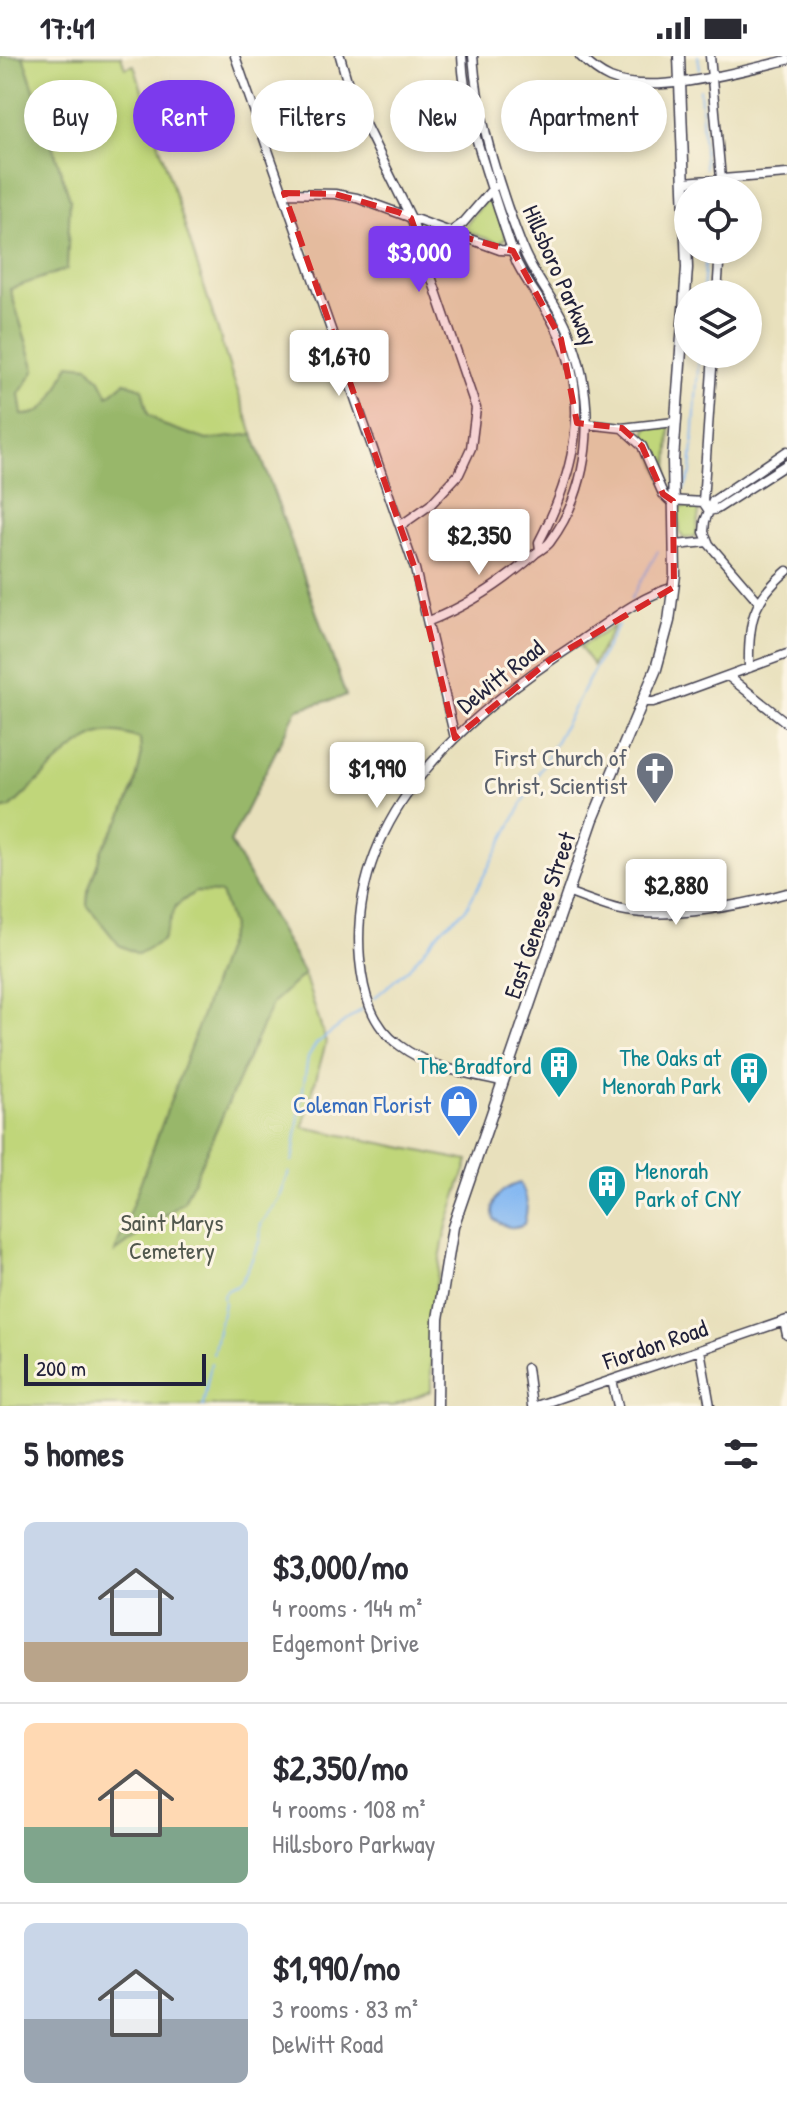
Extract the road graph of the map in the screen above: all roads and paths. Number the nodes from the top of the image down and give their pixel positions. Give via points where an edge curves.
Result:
1 (235, 56) edge
2 (340, 56) edge
3 (462, 56) edge
4 (473, 56) edge
5 (580, 56) edge
6 (679, 56) edge
7 (710, 56) edge
8 (787, 60) edge
9 (712, 77) junction
10 (680, 81) junction
11 (787, 174) edge
12 (684, 176) edge
13 (722, 176) edge
14 (761, 176) edge
15 (500, 180) junction
16 (492, 189) junction
17 (284, 193) junction
18 (411, 218) junction
19 (450, 233) junction
20 (523, 249) junction
21 (513, 251) junction
22 (423, 252) junction
23 (687, 264) edge
24 (712, 368) edge
25 (675, 422) junction
26 (577, 423) junction
27 (588, 424) junction
28 (622, 428) junction
29 (787, 451) edge
30 (787, 464) edge
31 (673, 501) junction
32 (703, 502) junction
33 (709, 511) junction
34 (400, 526) junction
35 (708, 542) junction
36 (675, 545) junction
37 (540, 550) junction
38 (787, 571) edge
39 (674, 587) junction
40 (758, 601) junction
41 (429, 621) junction
42 (787, 654) edge
43 (749, 668) junction
44 (728, 676) junction
45 (644, 702) junction
46 (787, 723) edge
47 (455, 738) junction
48 (567, 892) junction
49 (787, 893) edge
50 (501, 1081) junction
51 (785, 1321) edge
52 (787, 1335) edge
53 (700, 1350) junction
54 (527, 1368) dead end
55 (612, 1380) junction
56 (437, 1406) edge
57 (534, 1406) edge
58 (618, 1406) edge
59 (710, 1406) edge

1 - 17 street
2 - 18 street via 352,98
3 - 16 street, Hillsboro Parkway
4 - 15 street, Hillsboro Parkway via 479,106
5 - 10 street via 621,81
6 - 10 main road, East Genesee Street
7 - 9 street
8 - 9 street
9 - 10 street
9 - 13 street
10 - 12 main road, East Genesee Street
11 - 14 street
15 - 16 street
15 - 20 street, Hillsboro Parkway
16 - 19 street
16 - 21 street, Hillsboro Parkway
17 - 18 street via 357,198
17 - 34 street
18 - 19 street
18 - 22 street
19 - 21 street
19 - 22 street
20 - 21 street
20 - 27 street, Hillsboro Parkway via 566,326
21 - 26 street, Hillsboro Parkway via 561,339
22 - 34 street via 474,402 475,429 469,457 454,481
23 - 25 main road, East Genesee Street
24 - 32 street
25 - 28 street
25 - 31 main road, East Genesee Street
26 - 27 street
26 - 37 street, Hillsboro Parkway via 566,483
27 - 28 street
27 - 37 street, Hillsboro Parkway via 569,508
28 - 31 street via 638,440 663,494
29 - 33 street via 713,501
30 - 33 street
31 - 32 street
31 - 36 main road, East Genesee Street
32 - 33 street
33 - 35 street via 704,532
34 - 41 street
35 - 36 street
35 - 40 street
36 - 39 main road, East Genesee Street
37 - 41 street, Hillsboro Parkway via 498,585
38 - 40 street
39 - 45 main road, East Genesee Street via 663,648
39 - 47 street, DeWitt Road via 657,592 550,660
40 - 43 street via 748,644
41 - 47 street
42 - 43 street
43 - 44 street
44 - 45 street
44 - 46 street
45 - 48 main road, East Genesee Street
47 - 50 street, DeWitt Road via 416,779 382,836 359,931 361,972 372,1013 397,1044 438,1066
48 - 49 street via 627,912 649,913 734,906
48 - 50 main road, East Genesee Street
50 - 56 main road, East Genesee Street via 446,1262 437,1336
51 - 52 street
51 - 53 street, Fiordon Road
53 - 55 street, Fiordon Road
53 - 59 street
54 - 57 street
55 - 57 street, Fiordon Road
55 - 58 street

